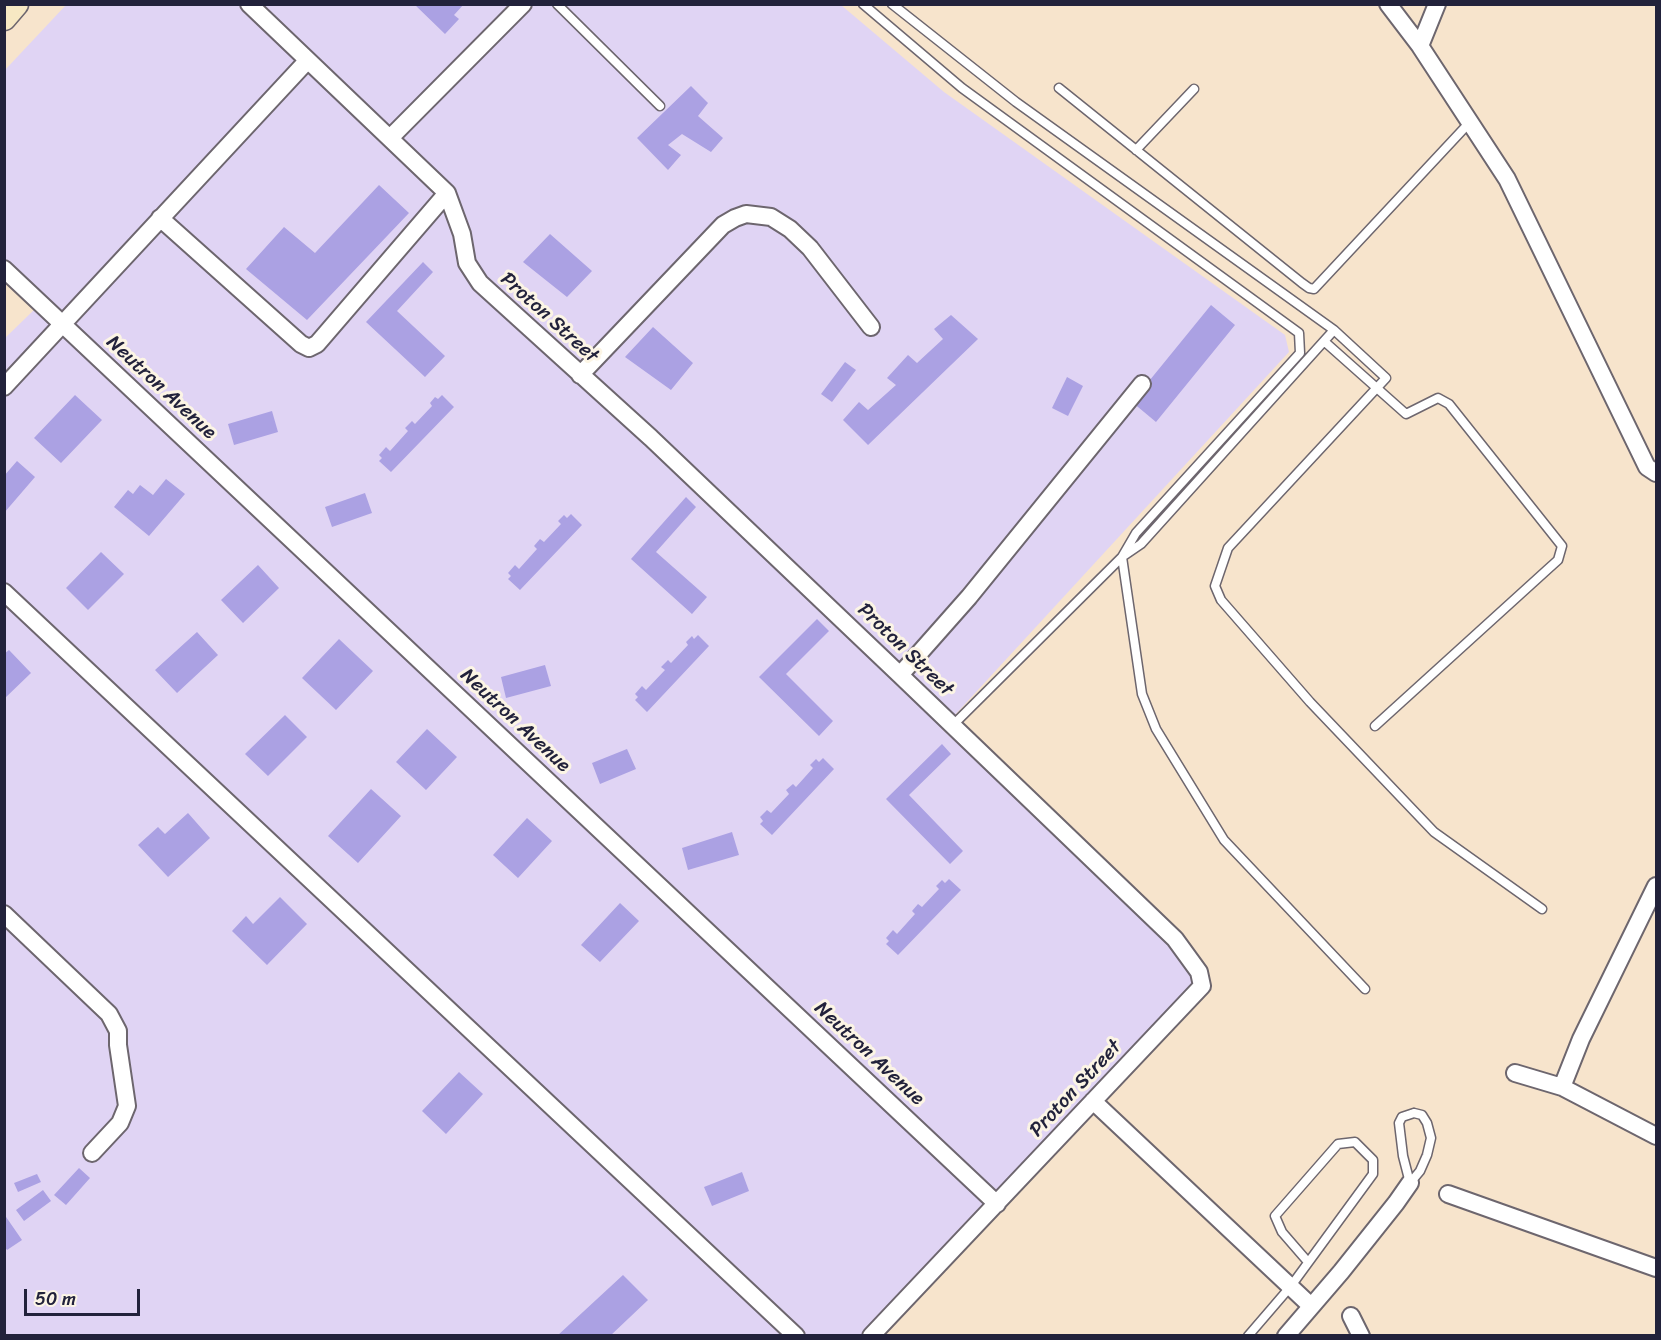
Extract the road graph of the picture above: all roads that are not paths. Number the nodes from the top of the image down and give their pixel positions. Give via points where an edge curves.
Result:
1 (16, 4) edge
2 (249, 4) edge
3 (523, 4) edge
4 (557, 4) edge
5 (863, 4) edge
6 (892, 4) edge
7 (1388, 4) edge
8 (1437, 4) edge
9 (4, 18) edge
10 (1420, 46) junction
11 (307, 61) junction
12 (1059, 88) dead end
13 (1194, 89) dead end
14 (660, 106) dead end
15 (1470, 122) junction
16 (390, 138) junction
17 (1136, 150) junction
18 (447, 193) junction
19 (160, 218) junction
20 (4, 269) edge
21 (62, 324) junction
22 (871, 327) dead end
23 (1334, 330) junction
24 (1325, 342) junction
25 (580, 375) junction
26 (6, 382) edge
27 (1142, 384) dead end
28 (1378, 388) junction
29 (1210, 452) junction
30 (1219, 459) junction
31 (1656, 473) edge
32 (1164, 504) junction
33 (1172, 512) junction
34 (1122, 557) junction
35 (4, 592) edge
36 (900, 675) junction
37 (953, 725) junction
38 (1375, 726) dead end
39 (1656, 886) edge
40 (1542, 909) dead end
41 (4, 914) edge
42 (1365, 989) dead end
43 (1515, 1073) dead end
44 (1562, 1087) junction
45 (1093, 1101) junction
46 (1656, 1136) edge
47 (92, 1153) dead end
48 (1410, 1183) junction
49 (1448, 1194) dead end
50 (997, 1204) junction
51 (1308, 1262) junction
52 (1656, 1268) edge
53 (1290, 1286) junction
54 (1311, 1306) junction
55 (1351, 1316) dead end
56 (796, 1335) edge
57 (871, 1335) edge
58 (1248, 1335) edge
59 (1286, 1335) edge
60 (1361, 1335) edge

1 - 9 main road
2 - 11 street, Proton Street
3 - 16 street
4 - 14 lane
5 - 29 lane via 962,88 1299,333 1300,353
6 - 23 lane via 1016,102
7 - 10 street
8 - 10 street
10 - 15 street
11 - 16 street, Proton Street
11 - 19 street
12 - 17 lane
13 - 17 lane
15 - 17 lane via 1314,289
15 - 31 street via 1507,179 1647,467
16 - 18 street, Proton Street
18 - 19 street via 309,348
18 - 25 street, Proton Street via 462,234 467,264 480,283
19 - 21 street
20 - 21 street, Neutron Avenue
21 - 26 street
21 - 50 street, Neutron Avenue
22 - 25 street via 790,228 771,217 746,214 723,225
23 - 24 lane
23 - 28 lane via 1386,378
24 - 28 lane
24 - 30 lane
25 - 36 street, Proton Street
27 - 36 street
28 - 38 lane via 1406,414 1438,398 1449,404 1562,546 1558,560
28 - 40 lane via 1228,548 1215,586 1221,600 1310,702 1434,832
29 - 30 lane
29 - 32 lane
30 - 33 lane
32 - 33 lane
32 - 34 lane via 1136,533
33 - 34 lane via 1141,544
34 - 37 lane
34 - 42 lane via 1142,694 1156,729 1224,840
35 - 56 street
36 - 37 street, Proton Street
37 - 45 street, Proton Street via 1175,939 1198,972 1202,986
39 - 44 street via 1581,1039
41 - 47 street via 109,1014 118,1031 127,1106 120,1123
43 - 44 street
44 - 46 street
45 - 50 street, Proton Street
45 - 53 street
48 - 48 lane via 1428,1155 1431,1138 1422,1115 1413,1113 1399,1123
48 - 54 street
49 - 52 street
50 - 57 street, Proton Street
51 - 51 lane via 1373,1174 1374,1160 1355,1142 1338,1144 1275,1216 1282,1232
51 - 53 lane
53 - 54 street
53 - 58 lane
54 - 59 street
55 - 60 street

